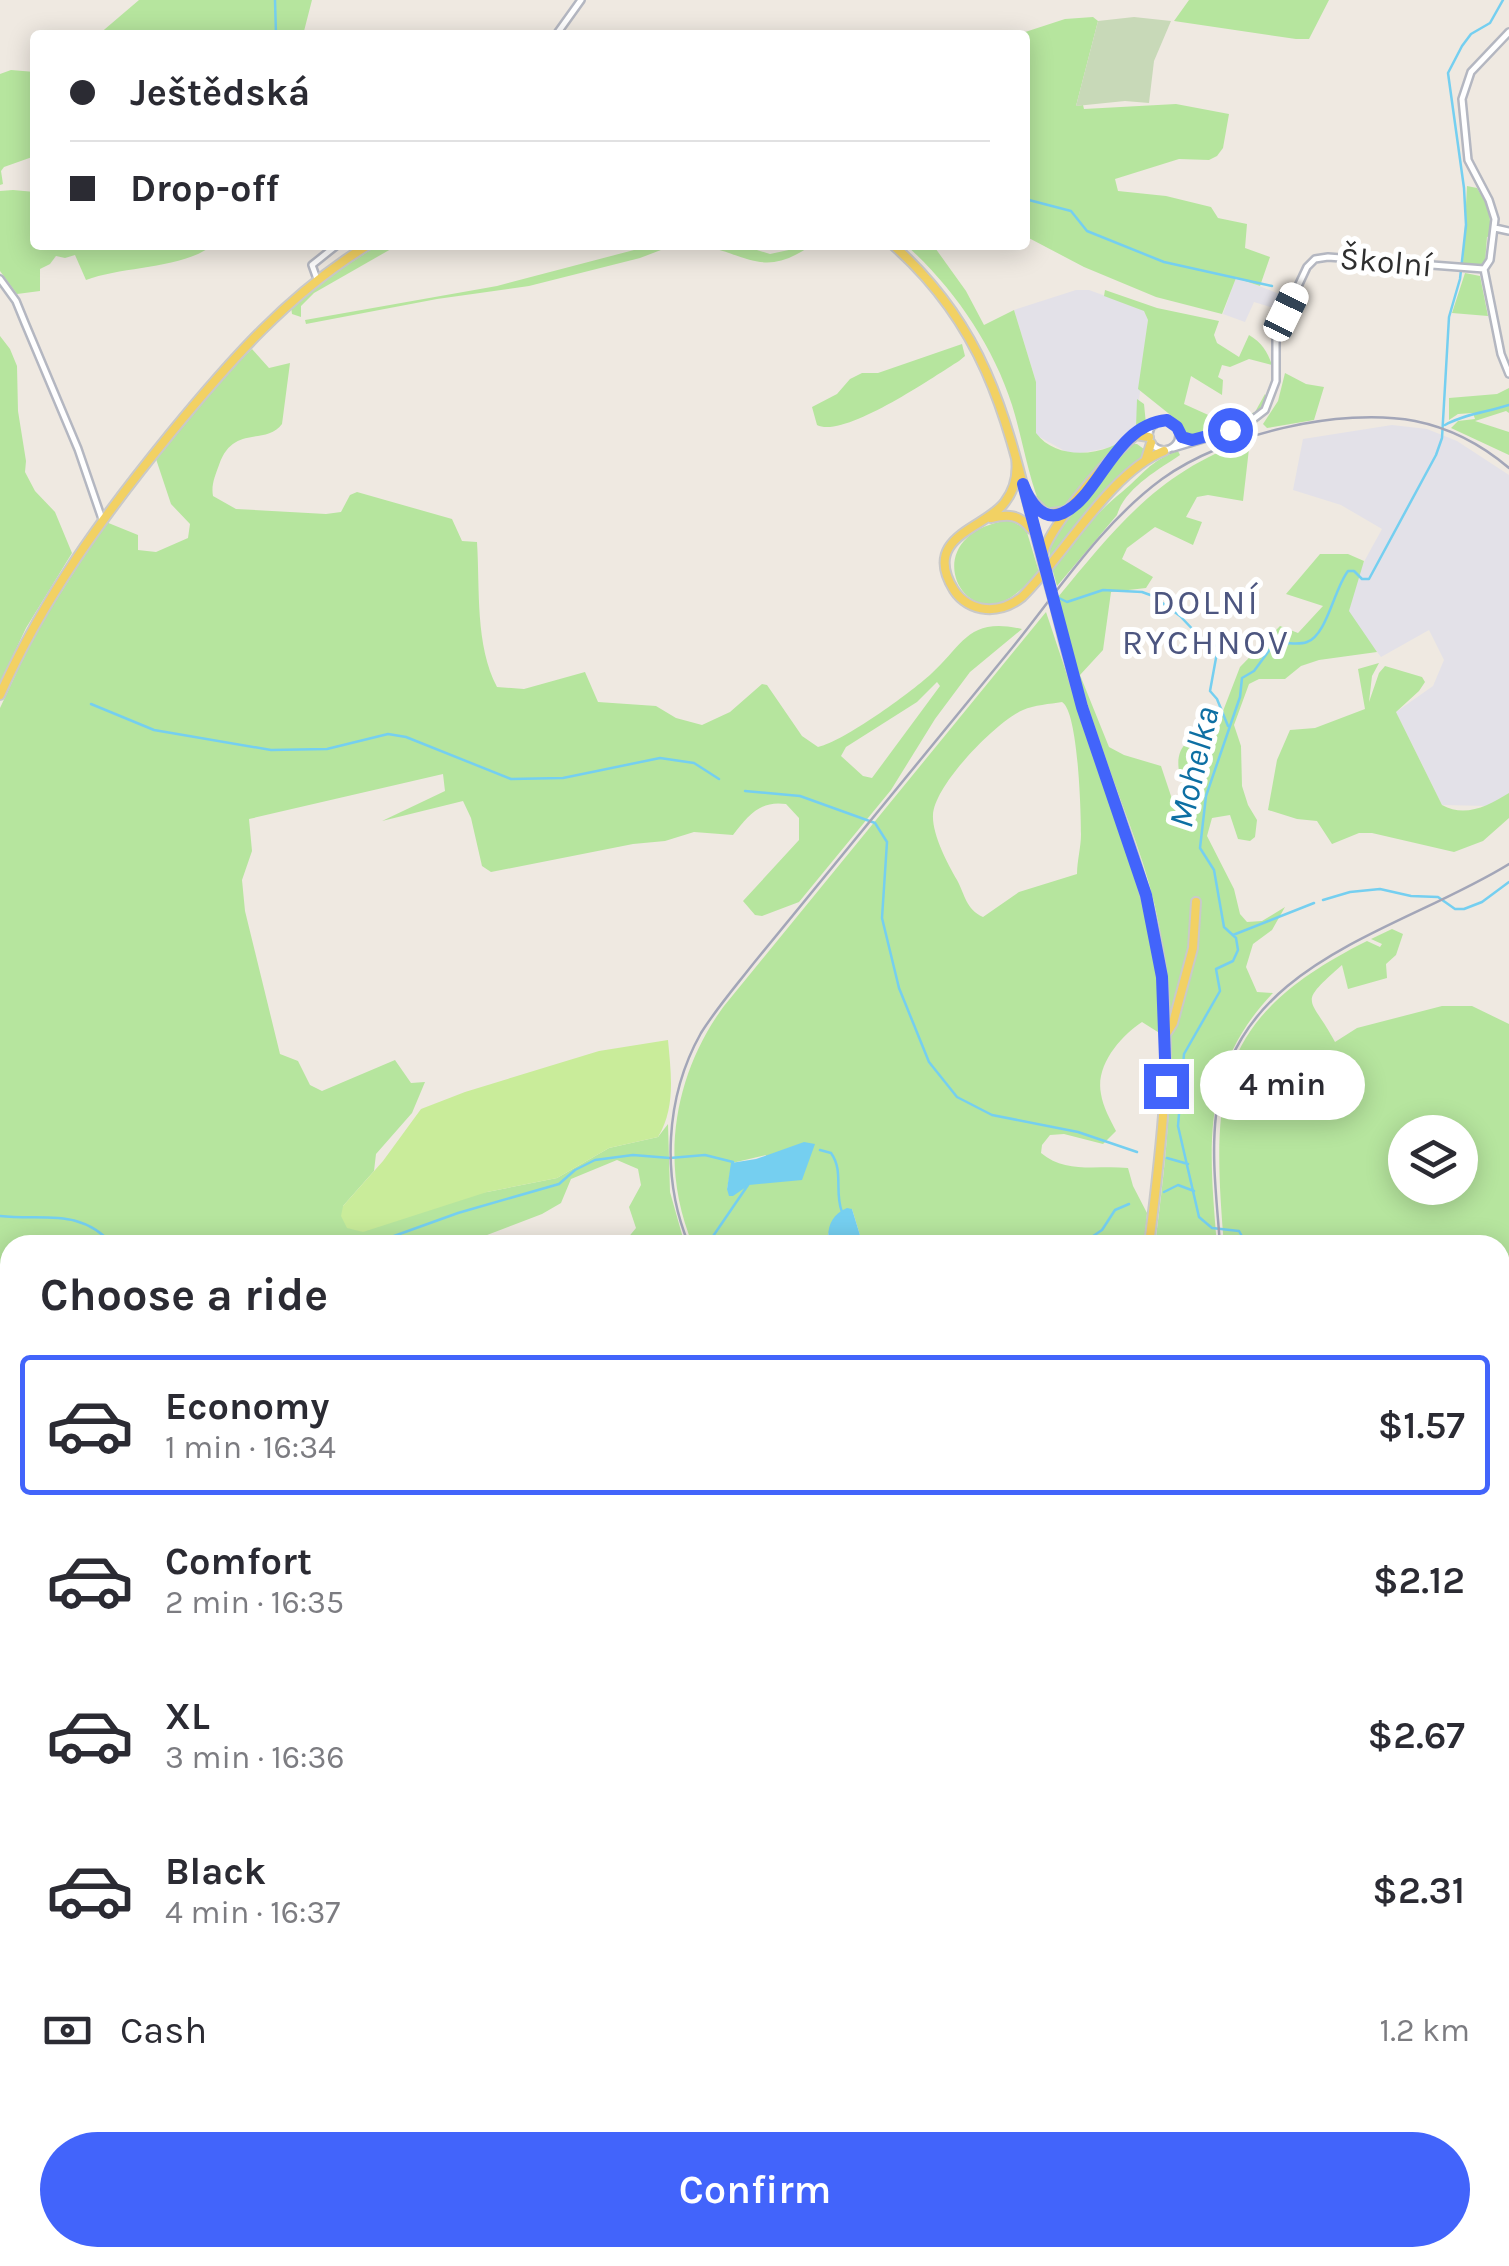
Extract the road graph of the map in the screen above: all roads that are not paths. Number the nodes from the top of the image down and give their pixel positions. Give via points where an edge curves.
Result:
1 (581, 0) edge
2 (560, 30) edge
3 (1509, 32) edge
4 (1495, 228) junction
5 (1509, 231) edge
6 (331, 250) edge
7 (361, 250) edge
8 (898, 250) edge
9 (1484, 269) junction
10 (0, 278) edge
11 (317, 280) junction
12 (1509, 374) edge
13 (1154, 424) junction
14 (1135, 434) junction
15 (1180, 435) junction
16 (1150, 440) junction
17 (1192, 440) junction
18 (1169, 449) junction
19 (1016, 458) junction
20 (1144, 463) junction
21 (1023, 484) junction
22 (1074, 505) junction
23 (102, 519) junction
24 (982, 520) junction
25 (1036, 538) junction
26 (1043, 563) junction
27 (0, 696) edge
28 (1196, 902) dead end
29 (1166, 1034) junction
30 (1150, 1235) edge

1 - 2 street
3 - 4 street via 1464,86 1468,160
4 - 5 street
4 - 9 street
6 - 11 street via 312,265
7 - 11 main road
8 - 19 main road via 965,327 989,374
9 - 12 street
9 - 17 street, Školní via 1318,258 1276,333 1276,380 1265,410 1243,427
10 - 23 street via 76,442
11 - 23 main road via 240,350
13 - 14 main road
13 - 15 street via 1171,422
13 - 16 street
14 - 16 main road
14 - 22 main road
15 - 17 street
15 - 18 street
16 - 18 street
16 - 20 main road
17 - 18 street
18 - 20 main road
19 - 21 main road
19 - 24 main road via 1008,498
20 - 24 main road via 1032,588 1002,608 967,602 948,576 954,541
21 - 22 main road via 1046,514
21 - 25 main road
22 - 26 main road via 1047,540
23 - 27 main road via 31,630
24 - 25 main road via 1016,516
25 - 26 main road
26 - 29 main road, bridge via 1082,707 1146,895
28 - 29 main road via 1193,948
29 - 30 main road via 1166,1107

